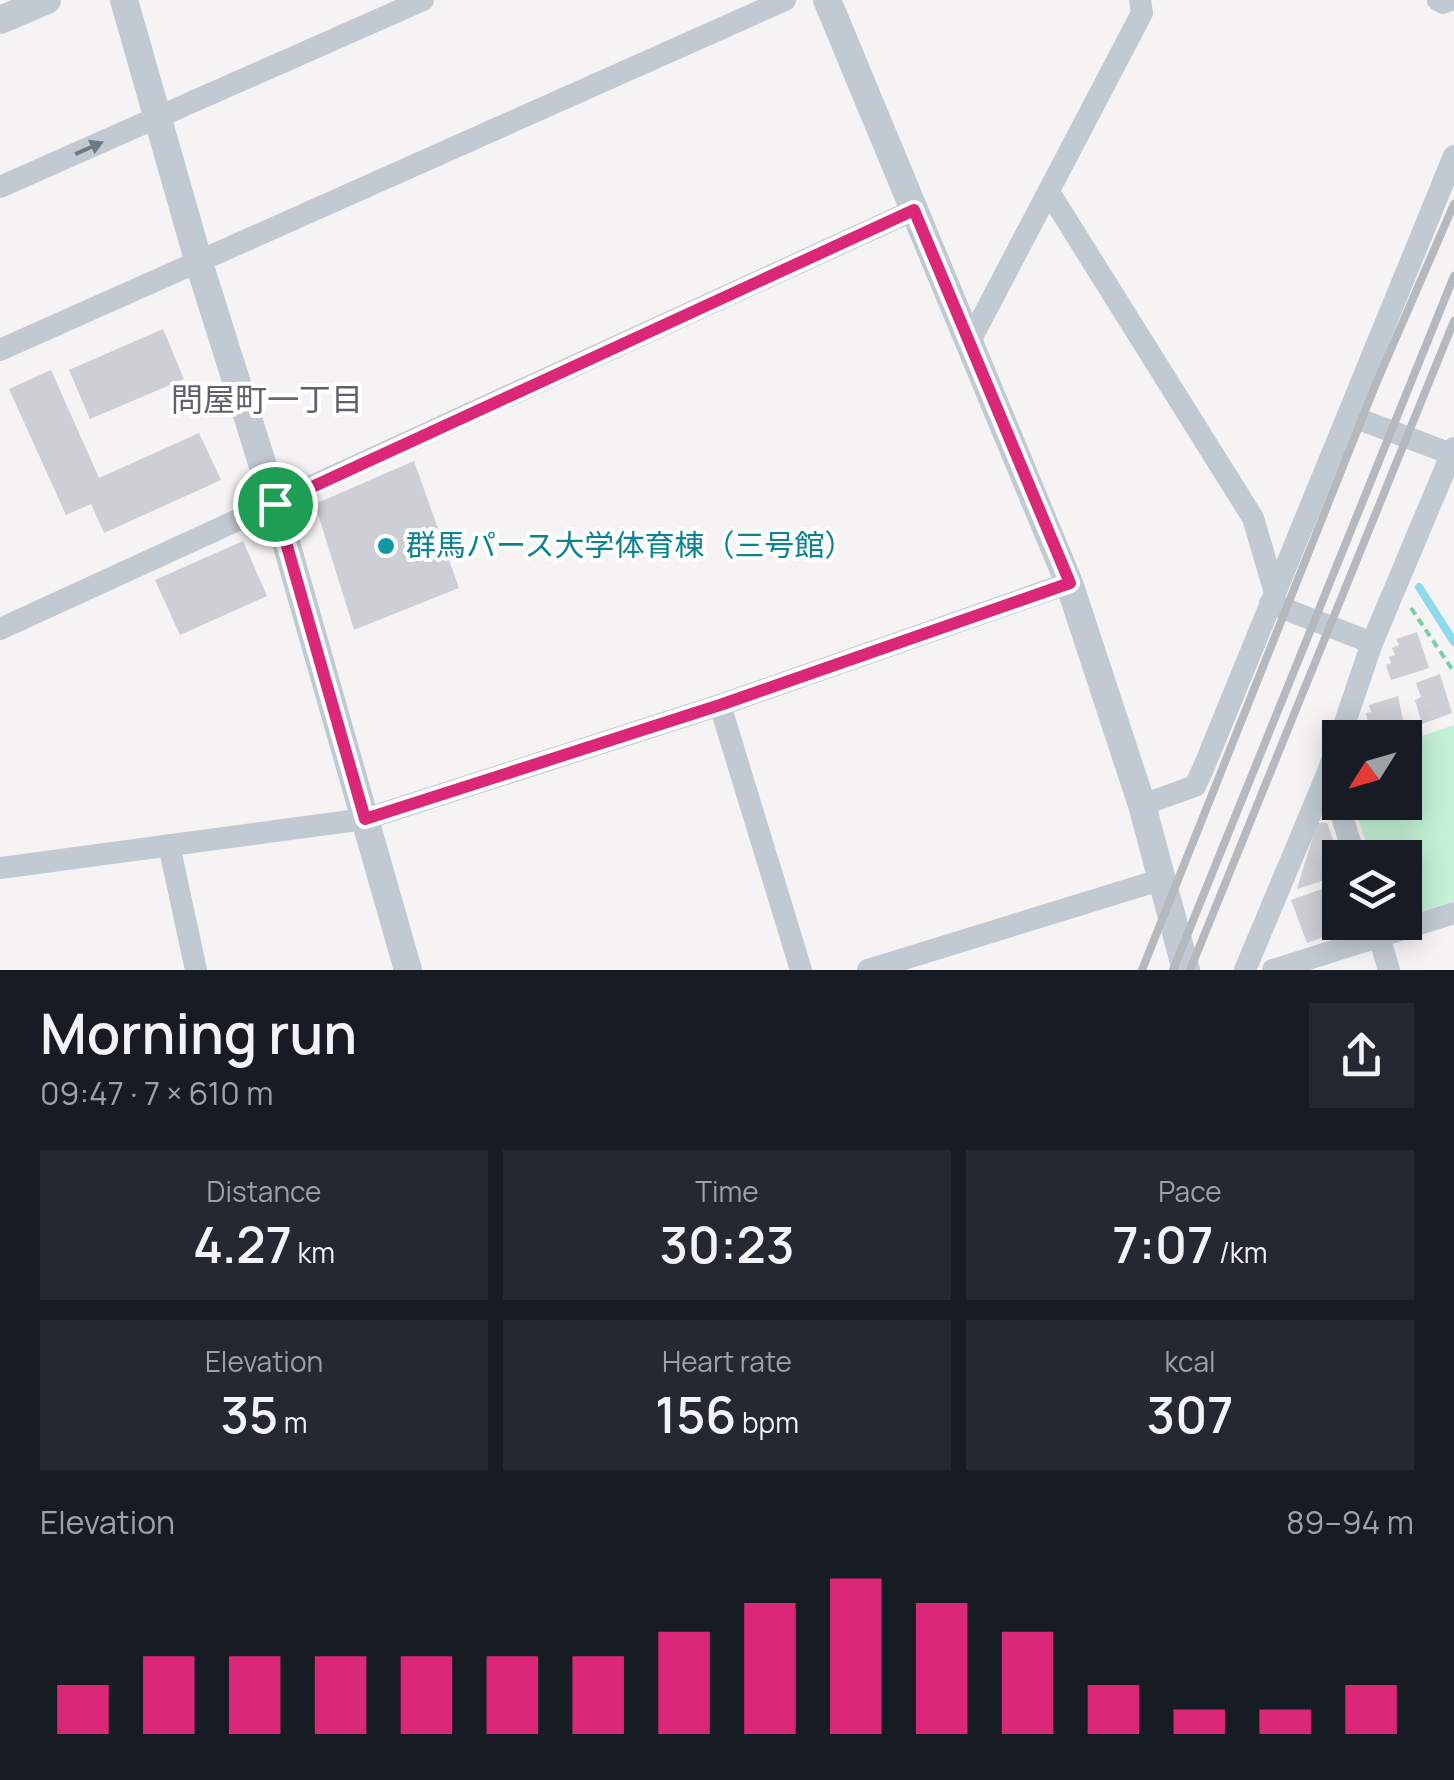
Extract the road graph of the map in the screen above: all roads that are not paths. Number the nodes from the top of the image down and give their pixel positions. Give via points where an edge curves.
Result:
1 (47, 0) edge
2 (124, 0) edge
3 (423, 0) edge
4 (785, 0) edge
5 (827, 0) edge
6 (1140, 0) edge
7 (1438, 0) edge
8 (1451, 0) edge
9 (0, 20) edge
10 (157, 118) junction
11 (1454, 156) edge
12 (0, 187) edge
13 (1049, 192) junction
14 (914, 210) junction
15 (198, 262) junction
16 (969, 343) junction
17 (0, 350) edge
18 (1348, 415) junction
19 (1453, 452) edge
20 (275, 504) junction
21 (1070, 583) junction
22 (1273, 598) junction
23 (0, 629) edge
24 (1372, 643) junction
25 (720, 705) junction
26 (1346, 720) edge
27 (1322, 786) edge
28 (1142, 805) junction
29 (365, 819) junction
30 (169, 845) junction
31 (0, 868) edge
32 (1163, 878) junction
33 (1454, 913) edge
34 (1422, 920) edge
35 (1351, 940) edge
36 (1380, 940) edge
37 (196, 970) edge
38 (408, 970) edge
39 (801, 970) edge
40 (868, 970) edge
41 (1186, 970) edge
42 (1245, 970) edge
43 (1272, 970) edge
44 (1390, 970) edge

1 - 9 street
2 - 10 street
3 - 10 street
4 - 15 street
5 - 14 street
6 - 13 street via 1142,13
7 - 8 street
12 -> 10 street
10 - 15 street
11 - 18 street
13 - 16 street
13 - 22 street via 1253,518
14 - 16 street
14 - 20 street
15 - 17 street
15 - 20 street
16 - 21 street
18 - 19 street
18 - 22 street
19 - 24 street
20 - 23 street
20 - 29 street
21 - 25 street
21 - 28 street
22 - 24 street
22 - 28 street via 1194,786
24 - 26 street
25 - 29 street
25 - 39 street
27 - 42 street
28 - 32 street
29 - 30 street
29 - 38 street
30 - 31 street
30 - 37 street
32 - 40 street
32 - 41 street
33 - 34 street
35 - 43 street
36 - 44 street

